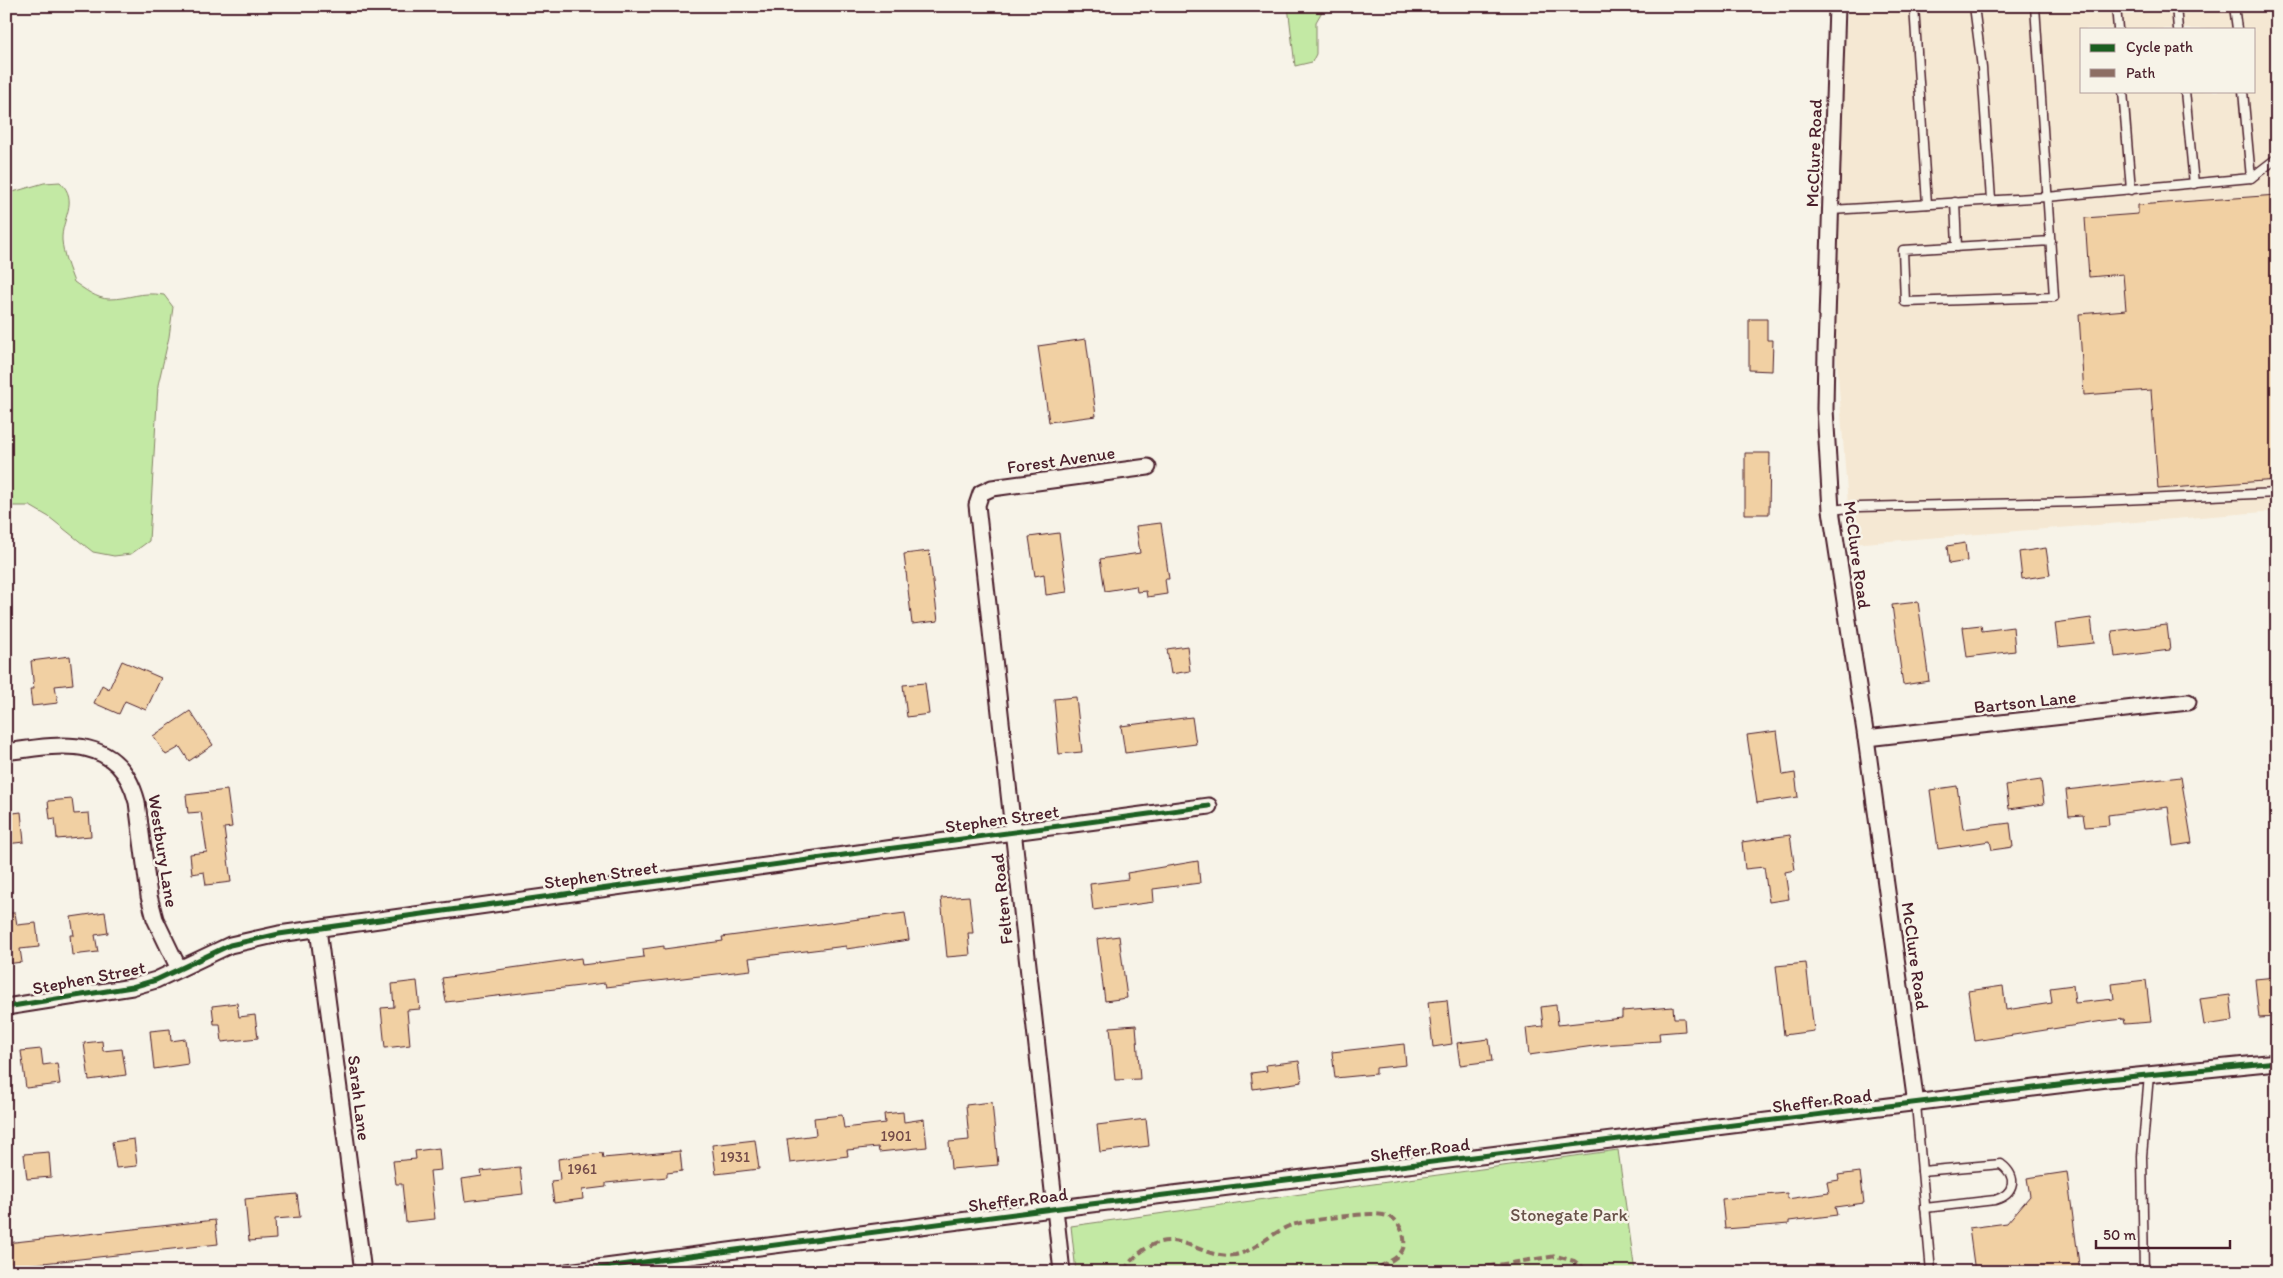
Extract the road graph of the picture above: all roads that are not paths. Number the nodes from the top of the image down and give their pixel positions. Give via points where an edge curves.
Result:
1 (1837, 6) edge
2 (1914, 6) edge
3 (1974, 6) edge
4 (2035, 6) edge
5 (2116, 6) edge
6 (2176, 6) edge
7 (2234, 6) edge
8 (2118, 28) edge
9 (2178, 28) edge
10 (2237, 28) edge
11 (2123, 92) edge
12 (2185, 92) edge
13 (2243, 92) edge
14 (2277, 158) edge
15 (2251, 178) junction
16 (2194, 184) junction
17 (2131, 190) junction
18 (2048, 197) junction
19 (1991, 200) junction
20 (1956, 202) junction
21 (1928, 204) junction
22 (1831, 210) junction
23 (2051, 241) junction
24 (1957, 247) junction
25 (1148, 467) dead end
26 (981, 493) joint
27 (2277, 493) edge
28 (1831, 510) junction
29 (2188, 702) dead end
30 (1866, 738) junction
31 (6, 752) edge
32 (1209, 806) dead end
33 (1013, 831) junction
34 (318, 929) junction
35 (179, 969) junction
36 (6, 1007) edge
37 (2277, 1062) edge
38 (2149, 1075) junction
39 (1916, 1104) junction
40 (1922, 1171) junction
41 (1925, 1208) junction
42 (1054, 1209) junction
43 (363, 1272) edge
44 (567, 1272) edge
45 (1062, 1272) edge
46 (1931, 1272) edge
47 (2144, 1272) edge

1 - 22 street, McClure Road
2 - 21 lane
3 - 19 lane via 1982,68
4 - 18 lane
5 - 8 lane
6 - 9 lane
7 - 10 lane
11 - 17 lane
12 - 16 lane
13 - 15 lane
14 - 15 lane
15 - 16 lane
16 - 17 lane
17 - 18 lane
18 - 19 lane
18 - 23 lane
19 - 20 lane
20 - 21 lane
20 - 24 lane
21 - 22 lane
22 - 28 street, McClure Road via 1825,409
23 - 24 lane
23 - 24 lane via 2054,297 1905,302 1903,250
25 - 26 street, Forest Avenue via 992,488
26 - 33 street, Felten Road via 977,504
27 - 28 lane
28 - 30 street, McClure Road
29 - 30 street, Bartson Lane
30 - 39 street, McClure Road
31 - 35 street, Westbury Lane via 52,745 85,746 115,762 126,774 137,802 155,919
32 - 33 street, Stephen Street
33 - 34 street, Stephen Street
33 - 42 street, Felten Road
34 - 35 street, Stephen Street via 230,945
34 - 43 street, Sarah Lane
35 - 36 street, Stephen Street via 132,987
37 - 38 street, Sheffer Road
38 - 39 street, Sheffer Road
38 - 47 lane via 2142,1156
39 - 40 lane
39 - 42 street, Sheffer Road
40 - 41 lane
40 - 41 lane via 2001,1164 2009,1171 2012,1182 2005,1197 1995,1200
41 - 46 lane
42 - 44 street, Sheffer Road
42 - 45 street, Felten Road

